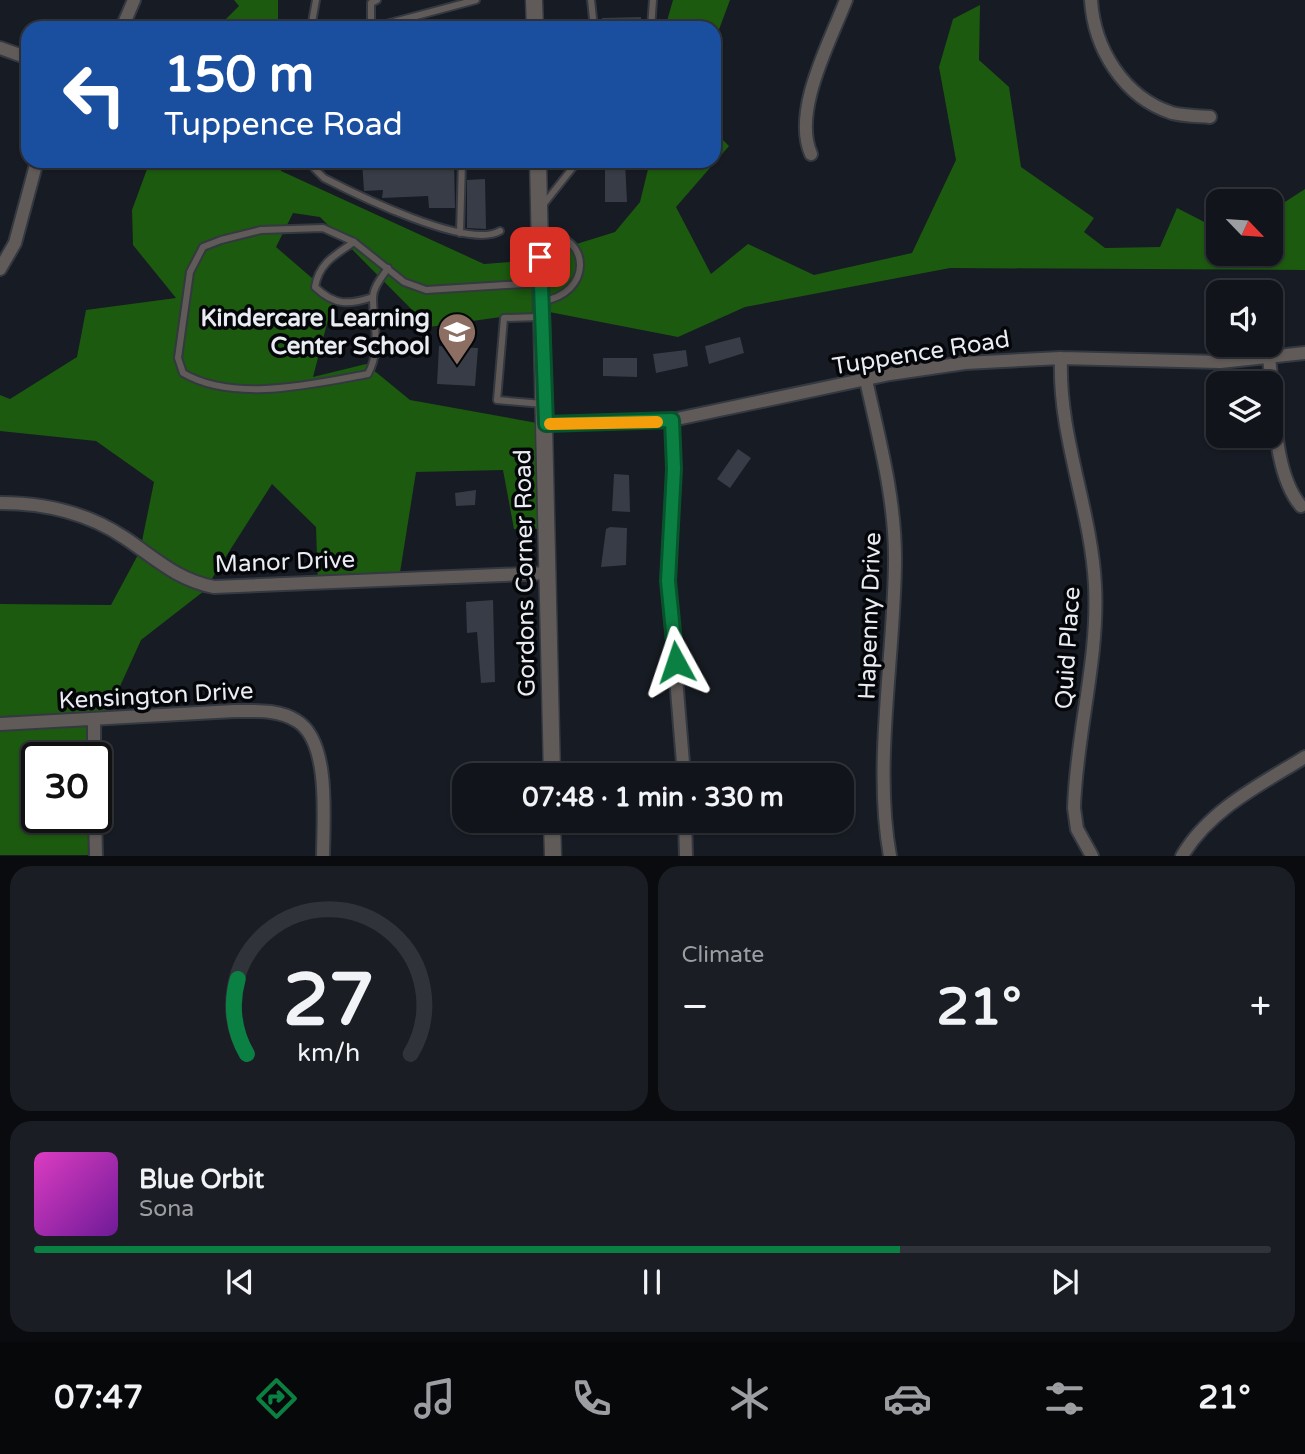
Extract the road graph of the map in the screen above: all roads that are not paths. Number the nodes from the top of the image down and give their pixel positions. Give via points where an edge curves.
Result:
1 (134, 0) edge
2 (316, 0) edge
3 (363, 0) edge
4 (476, 0) edge
5 (534, 0) edge
6 (591, 0) edge
7 (653, 0) edge
8 (846, 0) edge
9 (1091, 0) edge
10 (374, 1) edge
11 (125, 21) edge
12 (312, 21) edge
13 (372, 21) edge
14 (394, 21) edge
15 (535, 21) edge
16 (593, 21) edge
17 (652, 21) edge
18 (0, 48) edge
19 (21, 56) edge
20 (1210, 117) dead end
21 (811, 154) dead end
22 (35, 168) edge
23 (316, 168) edge
24 (462, 168) edge
25 (538, 168) edge
26 (573, 168) edge
27 (539, 209) junction
28 (500, 232) dead end
29 (540, 232) junction
30 (460, 233) junction
31 (354, 242) junction
32 (388, 268) junction
33 (0, 269) edge
34 (541, 282) junction
35 (373, 297) junction
36 (541, 309) junction
37 (1305, 353) edge
38 (1061, 358) junction
39 (1269, 358) junction
40 (866, 380) junction
41 (544, 404) junction
42 (672, 420) junction
43 (546, 424) junction
44 (0, 503) edge
45 (1301, 506) dead end
46 (549, 573) junction
47 (93, 719) junction
48 (0, 724) edge
49 (94, 742) edge
50 (1305, 757) edge
51 (551, 763) edge
52 (683, 763) edge
53 (95, 833) edge
54 (552, 833) edge
55 (685, 833) edge
56 (96, 856) edge
57 (323, 856) edge
58 (553, 856) edge
59 (686, 856) edge
60 (890, 856) edge
61 (1092, 856) edge
62 (1182, 856) edge

1 - 11 street
2 - 12 lane
3 - 10 lane
4 - 14 lane
5 - 15 street
6 - 16 lane
7 - 17 lane
8 - 21 street via 808,100 805,131
9 - 20 street via 1101,47 1127,83 1168,111
10 - 13 lane
18 - 19 street
22 - 33 street via 15,243
23 - 30 lane via 318,174 349,190
24 - 30 lane
25 - 27 street, Gordons Corner Road
26 - 27 lane
27 - 29 street, Gordons Corner Road
28 - 30 lane via 477,237
29 - 34 street, Gordons Corner Road
29 - 36 lane via 564,237 579,255 577,279 571,289
31 - 32 lane
31 - 35 lane via 326,262 317,273 315,287 323,295 351,304
31 - 35 lane via 323,228 261,230 204,247 190,272 181,321 178,358 183,373 215,386 290,388 368,374 376,358
32 - 34 lane via 404,282 426,290
32 - 35 lane
34 - 36 street, Gordons Corner Road
36 - 41 street, Gordons Corner Road
36 - 41 lane via 504,318 497,400
37 - 39 street, Tuppence Road
38 - 39 street, Tuppence Road via 1197,363
38 - 40 street, Tuppence Road via 965,363
38 - 61 street, Quid Place via 1062,408 1094,569 1094,631 1074,808 1077,829
39 - 45 street via 1282,467
40 - 42 street, Tuppence Road
40 - 60 street, Hapenny Drive via 894,513 884,793
41 - 43 street, Gordons Corner Road
42 - 43 street, Tuppence Road
42 - 52 street via 668,581
43 - 46 street, Gordons Corner Road
44 - 46 street, Manor Drive via 36,505 82,516 124,537 180,577 214,587
46 - 51 street, Gordons Corner Road
47 - 48 street, Kensington Drive
47 - 49 street
47 - 57 street, Kensington Drive via 260,711 298,721 316,746 320,764
50 - 62 street via 1220,811
53 - 56 street
54 - 58 street
55 - 59 street

